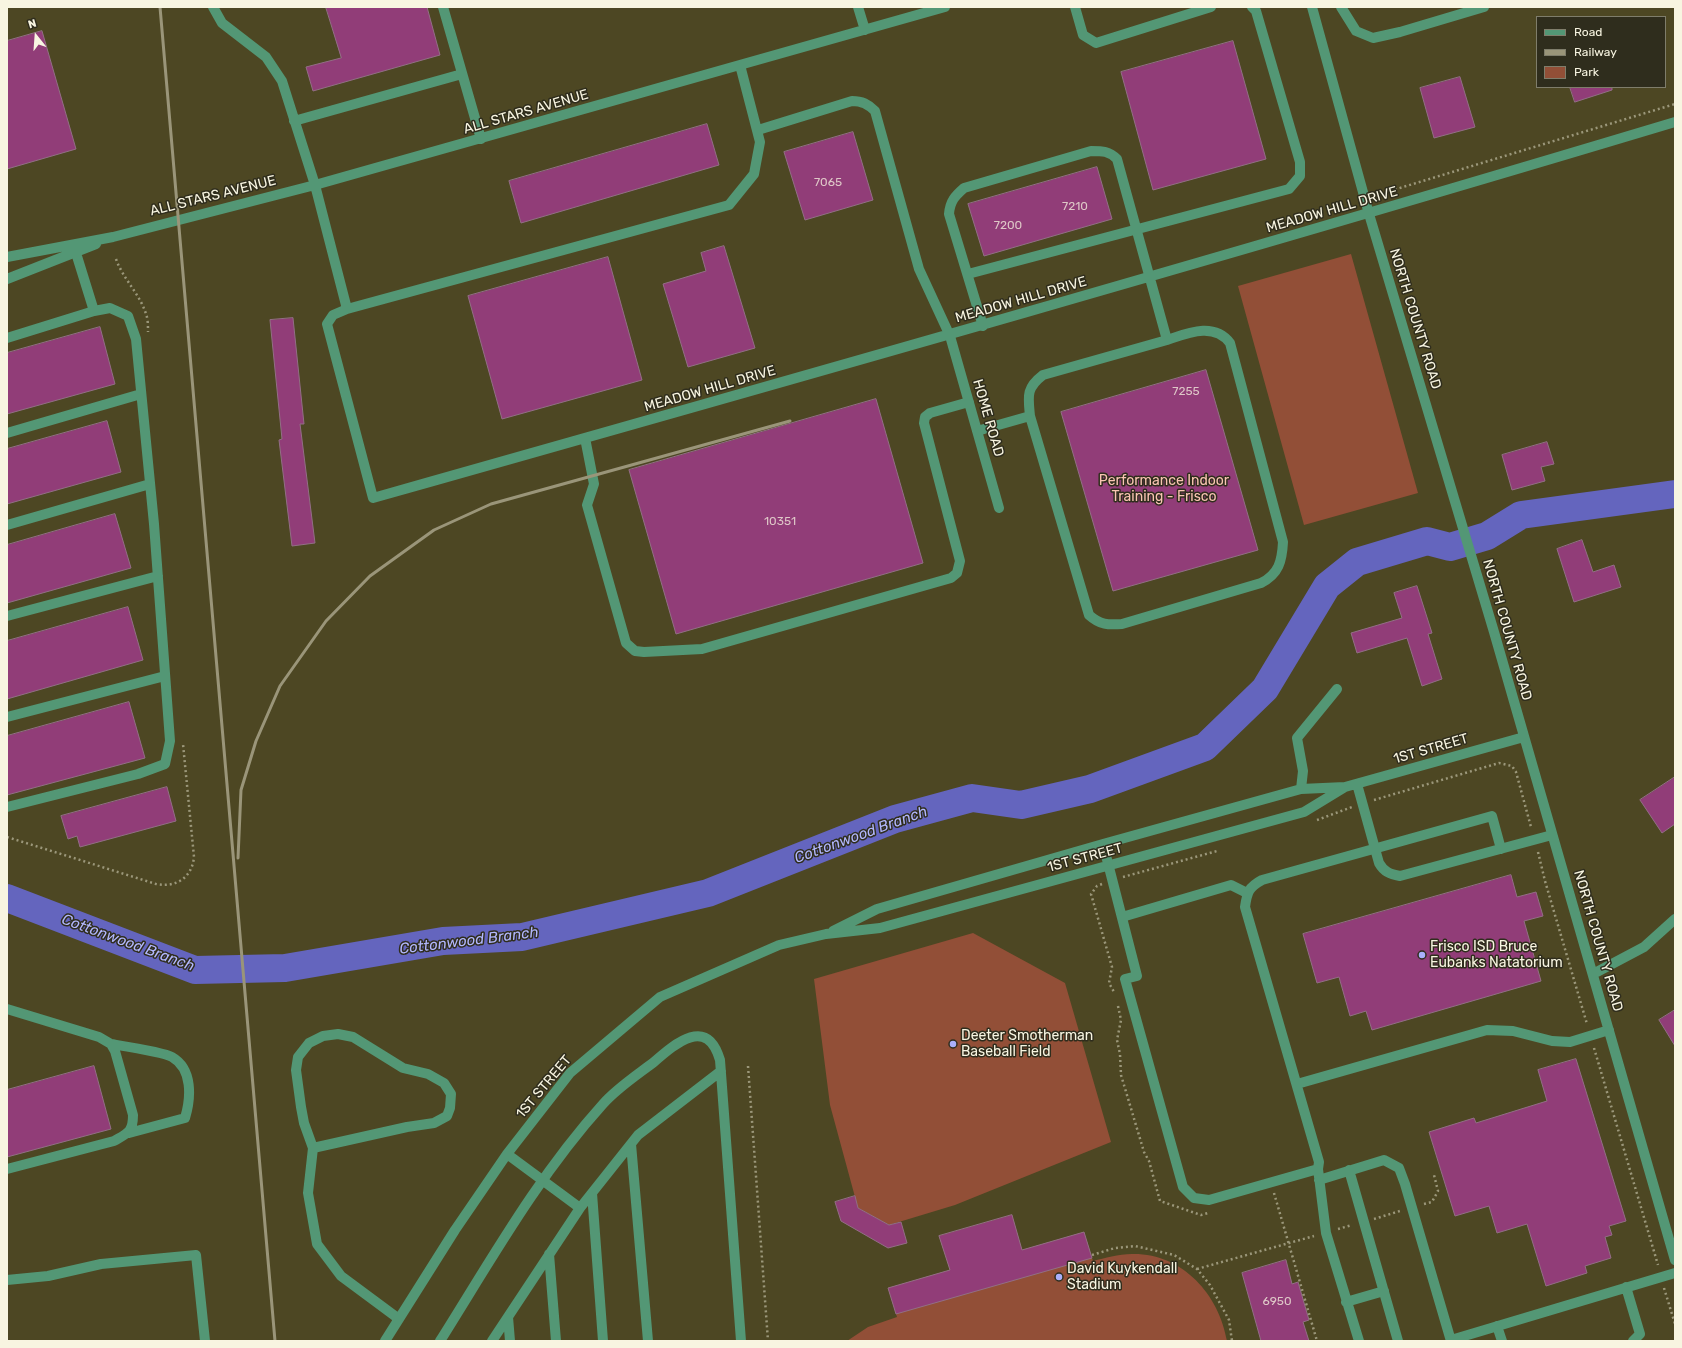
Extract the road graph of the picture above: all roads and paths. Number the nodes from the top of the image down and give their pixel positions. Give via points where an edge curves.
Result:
1 (213, 7) edge
2 (443, 7) edge
3 (858, 7) edge
4 (945, 7) edge
5 (1075, 7) edge
6 (1211, 7) edge
7 (1252, 7) edge
8 (1312, 7) edge
9 (1341, 7) edge
10 (1484, 7) edge
11 (865, 30) junction
12 (740, 65) junction
13 (462, 74) junction
14 (1675, 104) edge
15 (294, 121) junction
16 (1675, 122) edge
17 (758, 130) junction
18 (481, 139) junction
19 (315, 185) junction
20 (1390, 191) dead end
21 (1369, 214) junction
22 (1137, 229) junction
23 (113, 237) junction
24 (76, 253) junction
25 (7, 257) edge
26 (968, 274) junction
27 (1151, 277) junction
28 (7, 279) edge
29 (347, 309) junction
30 (94, 311) junction
31 (983, 326) junction
32 (950, 336) junction
33 (7, 338) edge
34 (1167, 340) junction
35 (141, 394) junction
36 (969, 402) junction
37 (1030, 416) junction
38 (977, 431) junction
39 (7, 433) edge
40 (585, 438) junction
41 (150, 484) junction
42 (999, 508) dead end
43 (7, 525) edge
44 (158, 576) junction
45 (7, 616) edge
46 (165, 676) junction
47 (1337, 688) dead end
48 (7, 717) edge
49 (1524, 737) junction
50 (1357, 784) junction
51 (1344, 787) junction
52 (1301, 789) junction
53 (1363, 803) junction
54 (7, 807) edge
55 (1313, 821) dead end
56 (1552, 835) junction
57 (1535, 840) junction
58 (1103, 844) junction
59 (1374, 849) junction
60 (1501, 849) junction
61 (1218, 850) dead end
62 (1110, 866) junction
63 (1113, 880) junction
64 (1247, 893) junction
65 (1122, 917) junction
66 (1675, 919) edge
67 (826, 934) junction
68 (1593, 974) junction
69 (1115, 994) dead end
70 (1117, 1000) dead end
71 (7, 1008) edge
72 (1609, 1030) junction
73 (1590, 1035) junction
74 (111, 1044) junction
75 (748, 1066) dead end
76 (721, 1071) junction
77 (1297, 1084) junction
78 (129, 1133) junction
79 (631, 1144) junction
80 (314, 1148) junction
81 (507, 1154) junction
82 (7, 1169) edge
83 (1318, 1169) junction
84 (1349, 1170) junction
85 (1319, 1180) junction
86 (541, 1181) junction
87 (592, 1193) junction
88 (1267, 1194) dead end
89 (580, 1208) junction
90 (1209, 1213) dead end
91 (549, 1254) junction
92 (1092, 1255) dead end
93 (1675, 1260) edge
94 (1675, 1273) edge
95 (1661, 1277) junction
96 (7, 1280) edge
97 (1626, 1287) junction
98 (1384, 1291) junction
99 (1346, 1302) junction
100 (508, 1317) junction
101 (399, 1319) junction
102 (1675, 1324) edge
103 (1497, 1326) junction
104 (205, 1341) edge
105 (385, 1341) edge
106 (440, 1341) edge
107 (492, 1341) edge
108 (510, 1341) edge
109 (556, 1341) edge
110 (603, 1341) edge
111 (648, 1341) edge
112 (741, 1341) edge
113 (768, 1341) edge
114 (1232, 1341) edge
115 (1317, 1341) edge
116 (1359, 1341) edge
117 (1398, 1341) edge
118 (1451, 1341) edge
119 (1502, 1341) edge
120 (1633, 1341) edge

1 - 15 street via 222,23 266,57 282,81
2 - 13 street
3 - 11 street
4 - 11 street, ALL STARS AVENUE
5 - 6 street via 1084,35 1096,43
7 - 22 street via 1256,11 1297,154 1300,176 1288,189
8 - 21 street, NORTH COUNTY ROAD
9 - 10 street via 1356,30 1372,38
11 - 12 street, ALL STARS AVENUE
12 - 17 street
12 - 18 street, ALL STARS AVENUE
13 - 15 street
13 - 18 street
14 - 20 path
15 - 19 street
16 - 21 street, MEADOW HILL DRIVE
17 - 29 street via 760,142 754,174 729,205
17 - 32 street, HOME ROAD via 852,101 868,104 875,111 919,269
18 - 19 street, ALL STARS AVENUE
19 - 23 street, ALL STARS AVENUE
19 - 29 street
21 - 27 street, MEADOW HILL DRIVE
21 - 49 street, NORTH COUNTY ROAD
22 - 26 street
22 - 26 street via 1117,159 1111,153 1091,151 964,188 954,197 949,214
22 - 27 street
23 - 24 street, ALL STARS AVENUE
23 - 25 street, ALL STARS AVENUE
24 - 28 street, ALL STARS AVENUE
24 - 30 street
26 - 31 street
27 - 31 street, MEADOW HILL DRIVE
27 - 34 street
29 - 40 street, MEADOW HILL DRIVE via 333,315 327,324 373,498
30 - 33 street
30 - 35 street via 110,308 128,316 136,339
31 - 32 street, MEADOW HILL DRIVE
32 - 36 street, HOME ROAD
32 - 40 street, MEADOW HILL DRIVE
34 - 37 street via 1043,375 1033,383 1030,391
34 - 37 street via 1196,331 1213,330 1225,336 1230,342 1283,542 1278,571 1261,584 1122,624 1105,625 1096,621 1089,615
35 - 39 street
35 - 41 street
36 - 38 street, HOME ROAD
36 - 40 street via 930,413 925,416 924,423 960,561 958,573 951,578 702,649 644,652 634,651 626,643 587,505 594,484
37 - 38 street
38 - 42 street, HOME ROAD
41 - 43 street
41 - 44 street
44 - 45 street
44 - 46 street
46 - 48 street
46 - 54 street via 170,740 164,764 138,774
47 - 52 street via 1297,738 1304,771
49 - 50 street, 1ST STREET
49 - 56 street, NORTH COUNTY ROAD
50 - 51 street, 1ST STREET
50 - 53 street
51 - 52 street, 1ST STREET
51 - 62 street, 1ST STREET via 1304,812
52 - 58 street, 1ST STREET
53 - 55 path
53 - 57 path via 1499,763 1512,766 1516,772
53 - 59 street
56 - 57 street
56 - 68 street, NORTH COUNTY ROAD
57 - 60 street
57 - 73 path
58 - 62 street
58 - 67 street, 1ST STREET via 876,909
59 - 60 street via 1383,869 1389,874 1400,876
59 - 60 street via 1492,816
59 - 64 street via 1262,880 1254,884
61 - 63 path
62 - 63 street
62 - 67 street, 1ST STREET via 880,928
63 - 65 street
63 - 69 path via 1097,886 1091,894 1112,967 1109,983
64 - 65 street via 1231,885
64 - 77 street via 1245,907
65 - 83 street via 1138,976 1125,980 1183,1187 1187,1193 1201,1200 1209,1200
66 - 68 street via 1644,947
67 - 81 street, 1ST STREET via 778,945 660,997 570,1073
68 - 72 street, NORTH COUNTY ROAD
70 - 90 path via 1121,1020 1117,1040 1121,1075 1160,1201 1201,1215
71 - 74 street
72 - 73 street
72 - 93 street, NORTH COUNTY ROAD
73 - 77 street via 1570,1042 1552,1041 1514,1031 1487,1030
73 - 95 path
74 - 78 street via 133,1115 133,1126
74 - 78 street via 172,1056 186,1070 190,1103 186,1118
75 - 113 path
76 - 79 street via 638,1135
76 - 86 street via 716,1048 710,1040 701,1037 679,1041 604,1103
76 - 112 street
77 - 83 street via 1319,1162
78 - 82 street via 114,1141
79 - 87 street
79 - 111 street
80 - 80 street via 304,1123 296,1070 298,1057 309,1043 322,1036 353,1036 403,1068 428,1074 444,1082 451,1094 447,1116 434,1123
80 - 101 street via 308,1193 318,1244 341,1276
81 - 86 street
81 - 101 street, 1ST STREET
83 - 85 street
84 - 85 street
84 - 98 street
84 - 118 street via 1384,1160 1399,1168 1406,1184
85 - 99 street via 1326,1233
86 - 89 street
86 - 106 street
87 - 89 street
87 - 110 street
88 - 115 path via 1274,1192
89 - 91 street
91 - 100 street
91 - 109 street
92 - 114 path via 1115,1248 1135,1246 1174,1255 1197,1269 1210,1284 1229,1320
94 - 95 street
95 - 97 street
95 - 102 path
96 - 104 street via 48,1276 101,1264 196,1255
97 - 103 street
97 - 120 street via 1640,1334
98 - 99 street
98 - 117 street
99 - 116 street
100 - 107 street
100 - 108 street
101 - 105 street, 1ST STREET
103 - 118 street
103 - 119 street

